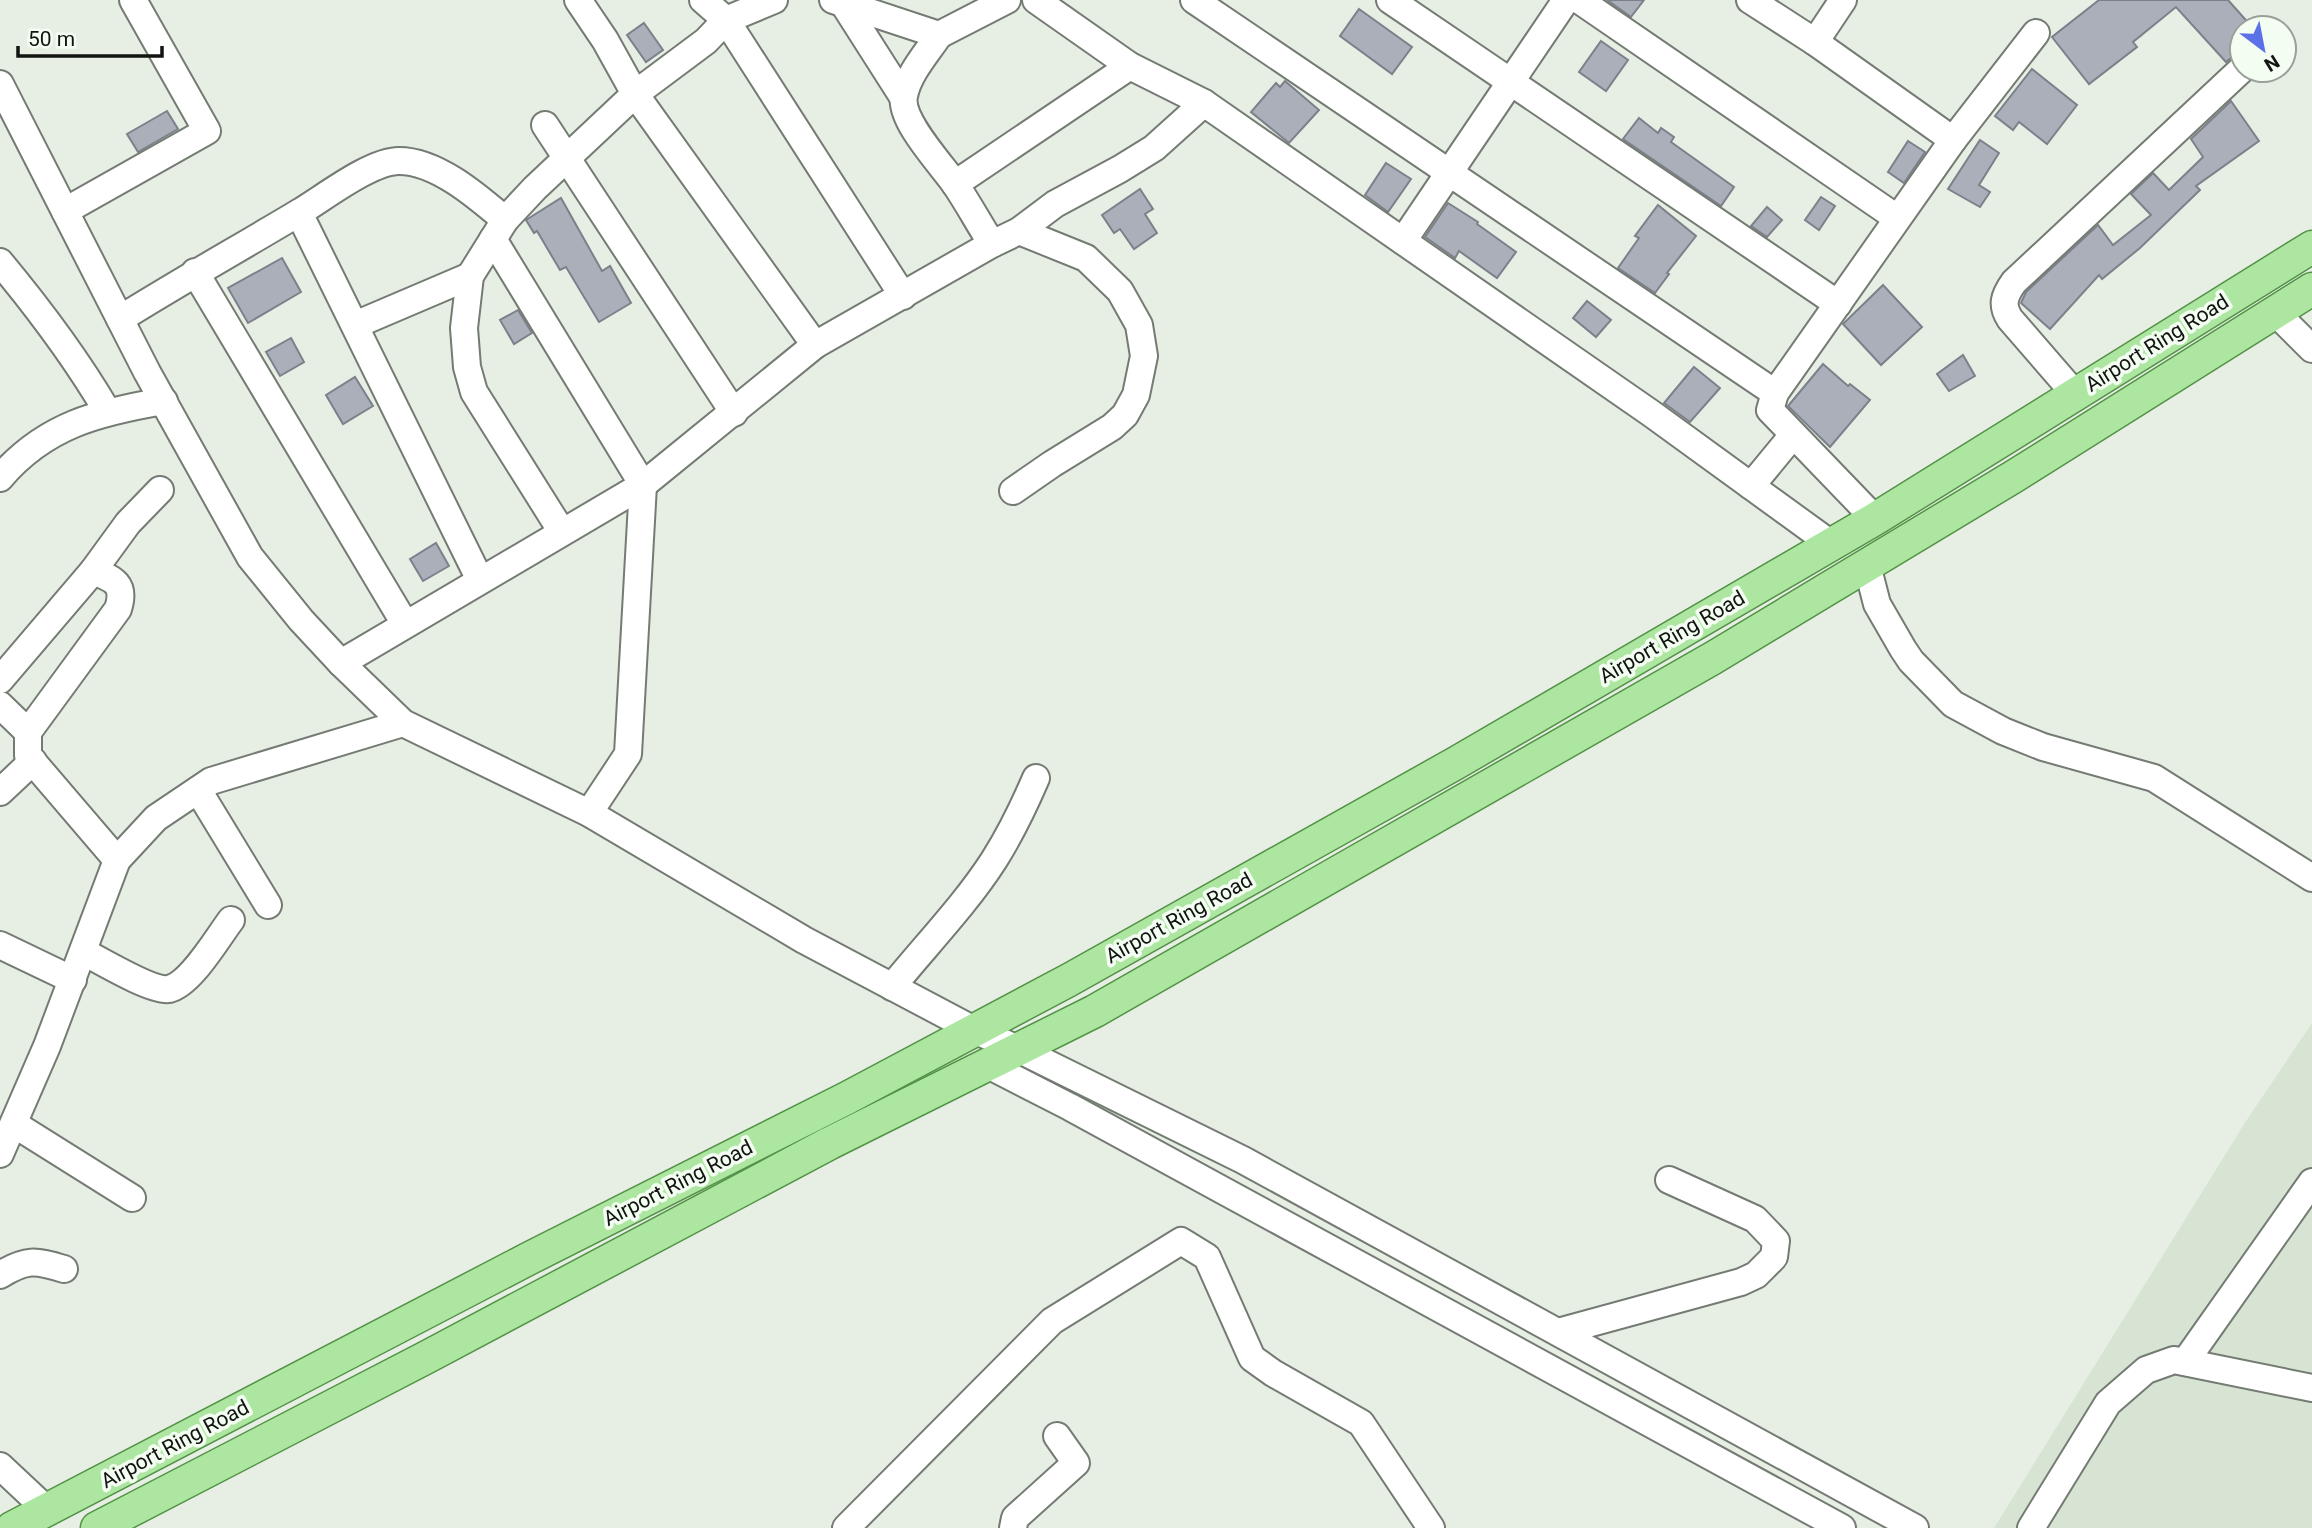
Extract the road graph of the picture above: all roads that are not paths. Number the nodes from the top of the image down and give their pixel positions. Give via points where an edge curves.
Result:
1 (133, 0) edge
2 (578, 0) edge
3 (703, 0) edge
4 (774, 0) edge
5 (1007, 0) edge
6 (1036, 0) edge
7 (1194, 0) edge
8 (1390, 0) edge
9 (1566, 0) edge
10 (1579, 0) edge
11 (1749, 0) edge
12 (1843, 0) edge
13 (838, 2) edge
14 (726, 20) junction
15 (2036, 33) dead end
16 (939, 35) junction
17 (1815, 42) junction
18 (1130, 66) junction
19 (1510, 82) junction
20 (2228, 82) edge
21 (0, 84) edge
22 (635, 94) junction
23 (904, 97) junction
24 (1204, 103) junction
25 (545, 125) dead end
26 (1953, 140) junction
27 (568, 157) junction
28 (1448, 172) junction
29 (955, 184) junction
30 (65, 211) junction
31 (299, 213) junction
32 (1897, 218) junction
33 (499, 230) junction
34 (1019, 231) junction
35 (1403, 241) junction
36 (992, 244) junction
37 (2312, 247) edge
38 (0, 262) edge
39 (194, 272) junction
40 (470, 276) junction
41 (2312, 289) edge
42 (903, 296) junction
43 (1838, 304) junction
44 (2275, 312) junction
45 (120, 319) junction
46 (355, 325) junction
47 (815, 345) junction
48 (2312, 349) edge
49 (1775, 393) junction
50 (2075, 394) junction
51 (164, 401) junction
52 (107, 411) junction
53 (734, 413) junction
54 (1793, 435) junction
55 (0, 478) edge
56 (643, 485) junction
57 (1751, 486) junction
58 (160, 490) dead end
59 (1013, 491) dead end
60 (1875, 519) junction
61 (562, 532) junction
62 (1831, 544) junction
63 (1867, 565) junction
64 (93, 571) junction
65 (480, 580) junction
66 (405, 624) junction
67 (341, 663) junction
68 (0, 680) edge
69 (0, 705) edge
70 (403, 723) junction
71 (28, 732) junction
72 (33, 761) junction
73 (1036, 778) dead end
74 (198, 790) junction
75 (0, 792) edge
76 (589, 813) junction
77 (117, 860) junction
78 (2312, 878) edge
79 (268, 905) dead end
80 (231, 920) dead end
81 (0, 946) edge
82 (84, 953) junction
83 (73, 980) junction
84 (892, 987) junction
85 (974, 1030) junction
86 (1018, 1049) junction
87 (986, 1064) junction
88 (14, 1124) junction
89 (0, 1154) edge
90 (1669, 1180) dead end
91 (2312, 1182) edge
92 (132, 1198) dead end
93 (64, 1269) dead end
94 (0, 1275) edge
95 (1558, 1332) junction
96 (2185, 1362) junction
97 (2312, 1388) edge
98 (1057, 1436) dead end
99 (0, 1466) edge
100 (47, 1510) junction
101 (12, 1528) edge
102 (97, 1528) edge
103 (846, 1528) edge
104 (1013, 1528) edge
105 (1431, 1528) edge
106 (1842, 1528) edge
107 (1915, 1528) edge
108 (2031, 1528) edge

1 - 30 street via 207,131
2 - 22 street
3 - 14 street
4 - 14 street
5 - 16 street
6 - 18 street
7 - 28 street
8 - 19 street
9 - 19 street
10 - 32 street
11 - 17 street
12 - 17 street
13 - 16 street
13 - 23 street
14 - 22 street via 706,41
14 - 42 street
15 - 26 street
16 - 23 street
17 - 26 street
18 - 24 street
18 - 29 street
19 - 28 street
19 - 43 street
20 - 50 street via 2007,291 2004,310
21 - 30 street
22 - 27 street
22 - 47 street
23 - 29 street via 917,132
24 - 34 street via 1154,148 1055,204
24 - 35 street
25 - 27 street
26 - 32 street
27 - 33 street
27 - 53 street
28 - 35 street
28 - 49 street
29 - 36 street
30 - 45 street
31 - 33 street via 374,167 397,160 415,162 475,194
31 - 39 street
31 - 46 street
32 - 43 street
33 - 40 street
33 - 56 street
34 - 36 street
34 - 59 street via 1086,258 1120,291 1139,325 1144,356 1136,395 1125,415
35 - 57 street
36 - 42 street
37 - 50 main road, Airport Ring Road
38 - 52 street via 35,303
39 - 45 street
39 - 66 street
40 - 46 street
40 - 61 street via 464,328 474,392
41 - 44 main road, Airport Ring Road
42 - 47 street
43 - 49 street
44 - 48 street
44 - 63 main road, Airport Ring Road
45 - 51 street
46 - 65 street
47 - 53 street
49 - 54 street via 1770,410
50 - 60 main road, Airport Ring Road
51 - 52 street
51 - 67 street via 250,557
52 - 55 street via 44,438
53 - 56 street
54 - 57 street
54 - 60 street
56 - 61 street
56 - 76 street via 628,754
57 - 62 street
58 - 64 street via 128,523
60 - 62 main road, Airport Ring Road
61 - 65 street
62 - 85 main road, Airport Ring Road via 1456,762
63 - 78 street via 1878,604 1903,649 1953,704 2037,744 2154,778
63 - 86 main road, Airport Ring Road via 1095,1011
64 - 68 street
64 - 71 street via 119,586 118,609
65 - 66 street
66 - 67 street
67 - 70 street
69 - 71 street
70 - 74 street via 211,781
70 - 76 street
71 - 72 street via 28,756
72 - 75 street
72 - 77 street
73 - 84 street via 993,862
74 - 77 street via 156,818
74 - 79 street
76 - 84 street
77 - 82 street
80 - 82 street via 196,968 171,989 156,989
81 - 83 street
82 - 83 street
83 - 88 street
84 - 85 street
85 - 86 street
85 - 100 main road, Airport Ring Road
86 - 87 main road, Airport Ring Road
86 - 95 street via 1243,1160
87 - 102 main road, Airport Ring Road
87 - 106 street
88 - 89 street
88 - 92 street
90 - 95 street via 1755,1219 1776,1241 1774,1258 1741,1282
91 - 96 street
93 - 94 street via 30,1261
95 - 107 street
96 - 97 street
96 - 108 street via 2174,1360 2146,1370 2108,1403
98 - 104 street via 1076,1463 1015,1518
99 - 100 street
100 - 101 main road, Airport Ring Road
103 - 105 street via 1052,1321 1181,1241 1207,1257 1252,1358 1361,1423

